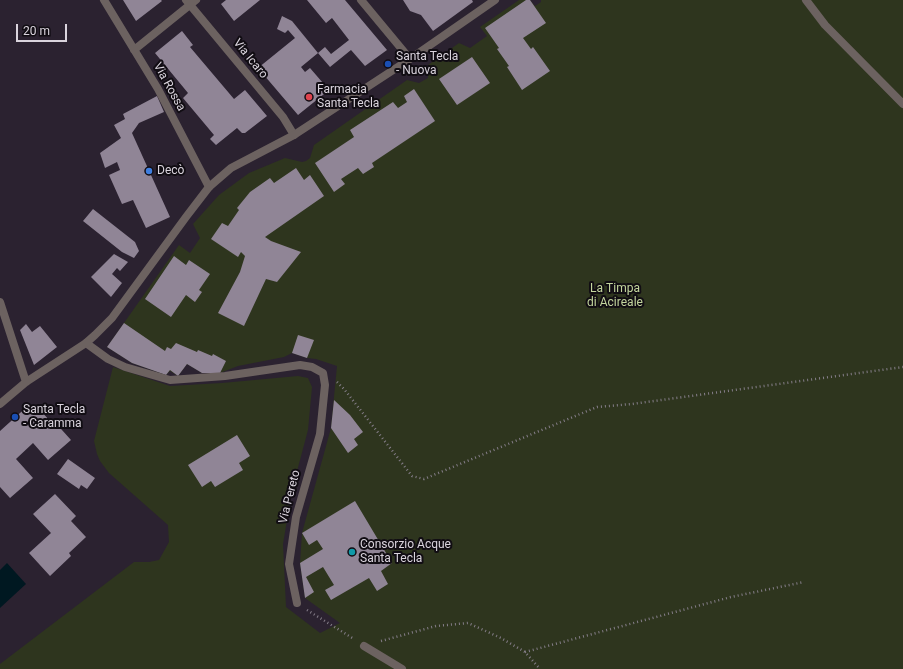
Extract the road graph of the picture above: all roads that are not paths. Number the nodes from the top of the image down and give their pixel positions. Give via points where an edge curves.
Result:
1 (104, 0) edge
2 (361, 0) edge
3 (495, 0) edge
4 (806, 0) edge
5 (191, 2) edge
6 (134, 50) junction
7 (410, 59) junction
8 (903, 104) edge
9 (294, 135) junction
10 (209, 187) junction
11 (0, 302) edge
12 (86, 343) junction
13 (26, 382) junction
14 (0, 404) edge
15 (297, 603) road end
16 (364, 646) road end
17 (402, 669) edge

1 - 6 street, Via Rossa
2 - 7 street
3 - 7 street
4 - 8 street via 825,25
5 - 6 street
5 - 9 street, Via Icaro
6 - 10 street, Via Rossa via 158,89
7 - 9 street
9 - 10 street via 231,168
10 - 12 street via 112,318
11 - 13 street
12 - 13 street
12 - 15 street, Via Pereto via 108,359 125,367 170,380 224,376 300,365 312,367 323,373 320,434 296,517 289,564
13 - 14 street
16 - 17 street

